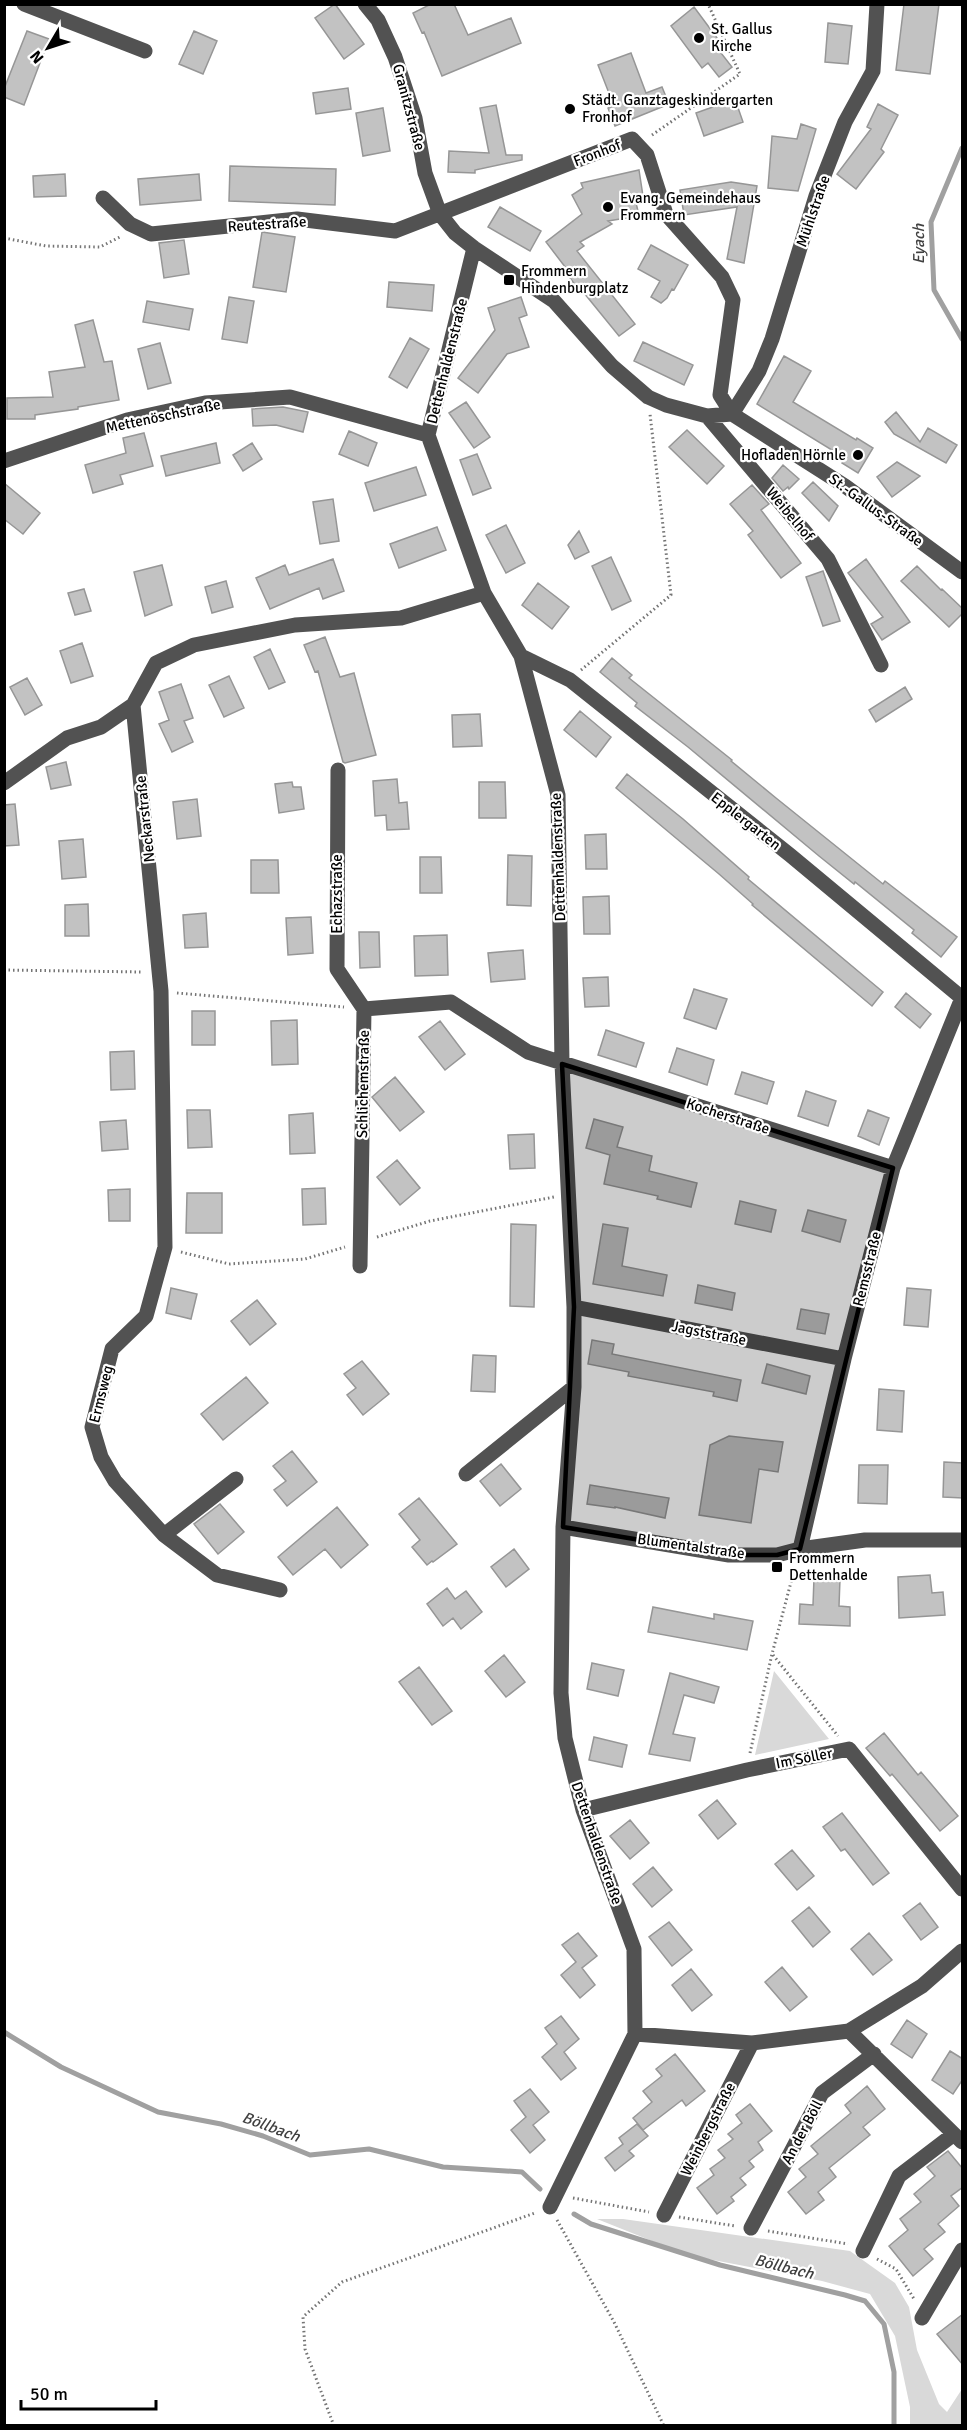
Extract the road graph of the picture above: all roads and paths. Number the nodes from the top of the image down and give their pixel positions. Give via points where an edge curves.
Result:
1 (24, 4) edge
2 (365, 4) edge
3 (877, 4) edge
4 (145, 51) dead end
5 (103, 198) dead end
6 (440, 214) junction
7 (138, 228) junction
8 (4, 238) edge
9 (474, 248) junction
10 (648, 397) junction
11 (732, 414) junction
12 (707, 416) junction
13 (428, 435) junction
14 (4, 461) edge
15 (963, 572) edge
16 (484, 593) junction
17 (521, 656) junction
18 (881, 665) dead end
19 (570, 680) junction
20 (134, 705) junction
21 (338, 771) dead end
22 (4, 783) edge
23 (4, 970) edge
24 (161, 991) junction
25 (963, 998) edge
26 (364, 1009) junction
27 (562, 1064) junction
28 (893, 1168) junction
29 (569, 1194) junction
30 (360, 1242) junction
31 (165, 1248) junction
32 (360, 1266) dead end
33 (574, 1307) junction
34 (146, 1316) joint
35 (844, 1359) junction
36 (574, 1387) junction
37 (466, 1473) dead end
38 (236, 1479) dead end
39 (563, 1527) junction
40 (164, 1534) junction
41 (963, 1540) edge
42 (800, 1549) junction
43 (280, 1590) dead end
44 (772, 1654) junction
45 (849, 1749) junction
46 (747, 1770) junction
47 (583, 1810) junction
48 (963, 1889) edge
49 (963, 1951) edge
50 (849, 2031) junction
51 (635, 2034) junction
52 (752, 2043) junction
53 (874, 2054) junction
54 (958, 2138) edge
55 (550, 2207) junction
56 (664, 2215) dead end
57 (751, 2228) dead end
58 (963, 2250) edge
59 (863, 2251) dead end
60 (922, 2318) dead end
61 (334, 2426) edge
62 (664, 2426) edge

1 - 4 street
2 - 6 street, Granitzstraße via 378,20 395,57 415,118 425,173
3 - 11 street, Mühlstraße via 873,71 845,122 816,196 768,350
5 - 7 street
6 - 7 street, Reutestraße via 395,231 297,219 150,234
6 - 9 street
6 - 11 street, Fronhof via 632,139 648,155 666,214 722,277 733,300 720,395
7 - 8 path via 100,247 46,246
9 - 10 street via 554,301 612,366
9 - 13 street, Dettenhaldenstraße
10 - 12 street
10 - 19 path via 671,595
11 - 12 street
11 - 15 street, St.-Gallus-Straße via 845,486
12 - 18 street, Weibelhof via 828,559
13 - 14 street, Mettenöschstraße via 290,397 205,404 127,420
13 - 16 street, Dettenhaldenstraße
16 - 17 street, Dettenhaldenstraße
16 - 20 street via 401,618 294,625 194,645 156,663
17 - 19 street, Epplergarten
17 - 27 street, Dettenhaldenstraße via 558,795
19 - 25 street, Epplergarten
20 - 22 street via 101,727 67,738
20 - 24 street, Neckarstraße
21 - 26 street, Echazstraße via 337,969
23 - 24 path via 142,972
24 - 26 path
24 - 31 street, Neckarstraße
25 - 28 street, Remsstraße
26 - 27 street, Schlichemstraße via 451,1002 528,1052
26 - 30 street, Schlichemstraße
27 - 28 street, Kocherstraße
27 - 29 street, Dettenhaldenstraße
28 - 35 street, Remsstraße
29 - 30 path via 430,1221
29 - 33 street, Dettenhaldenstraße
30 - 31 path via 305,1259 229,1264
30 - 32 street, Schlichemstraße
31 - 34 street, Neckarstraße
33 - 35 street, Jagststraße
33 - 36 street, Dettenhaldenstraße
34 - 40 street, Ermsweg via 112,1349 92,1427 101,1456 116,1481
35 - 42 street, Remsstraße
36 - 37 street
36 - 39 street, Dettenhaldenstraße
38 - 40 street
39 - 42 street, Blumentalstraße via 729,1555 777,1555
39 - 47 street, Dettenhaldenstraße via 561,1693 565,1738
40 - 43 street, Ermsweg via 217,1575
41 - 42 street, Blumentalstraße via 866,1540
42 - 44 path
44 - 45 path
44 - 46 path
45 - 46 street, Im Söller
45 - 48 street, Im Söller
46 - 47 street, Im Söller
47 - 51 street, Dettenhaldenstraße via 634,1949
49 - 50 street via 922,1986
50 - 52 street
50 - 53 street
51 - 52 street
51 - 55 street, Dettenhaldenstraße
52 - 56 street, Weinbergstraße
53 - 54 street
53 - 57 street, An der Böll via 822,2093
54 - 59 street via 899,2176
55 - 61 path via 342,2282 303,2317 304,2349
55 - 62 path via 614,2322
58 - 60 street

